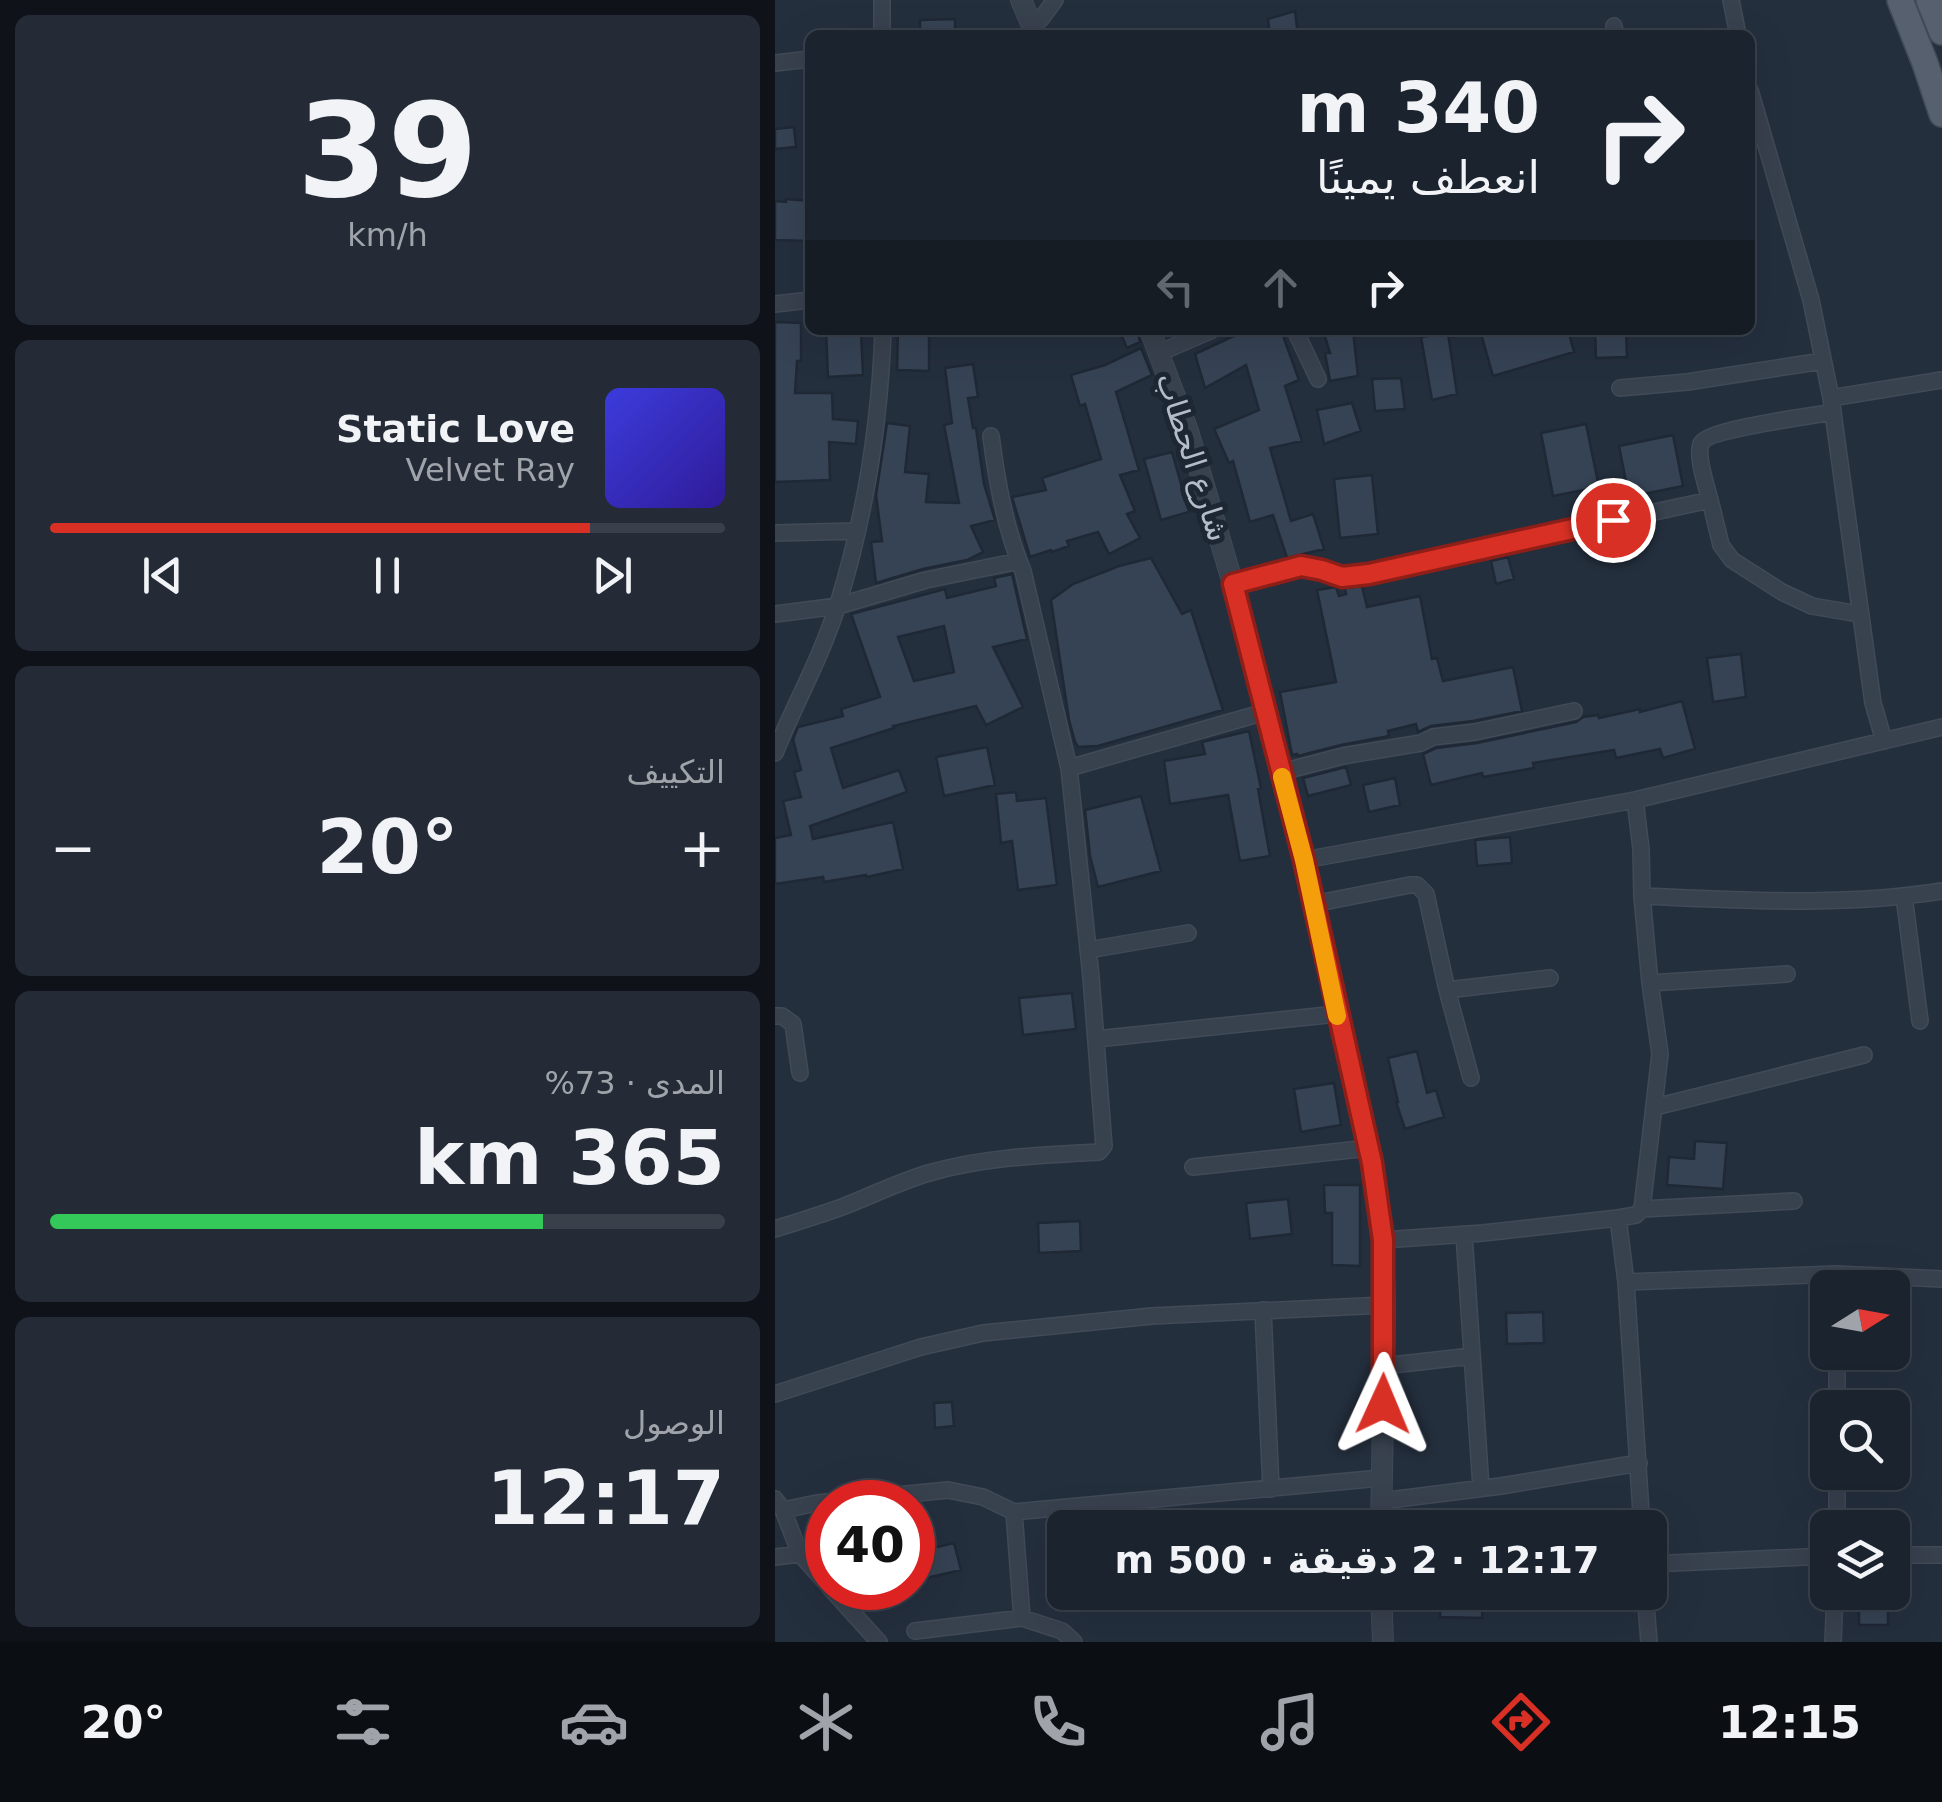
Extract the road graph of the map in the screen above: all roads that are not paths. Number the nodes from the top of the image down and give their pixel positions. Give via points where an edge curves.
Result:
1 (883, 0) edge
2 (1021, 0) edge
3 (1055, 0) edge
4 (1731, 0) edge
5 (1900, 0) edge
6 (1929, 0) edge
7 (882, 30) edge
8 (1034, 30) edge
9 (1737, 30) edge
10 (1942, 32) edge
11 (805, 60) edge
12 (775, 63) edge
13 (1942, 114) edge
14 (1758, 154) edge
15 (805, 301) edge
16 (775, 304) edge
17 (883, 335) edge
18 (1152, 335) edge
19 (1200, 335) edge
20 (1297, 335) edge
21 (1159, 353) junction
22 (1823, 361) junction
23 (1318, 378) dead end
24 (1942, 380) edge
25 (1620, 388) dead end
26 (1832, 405) junction
27 (991, 436) dead end
28 (1710, 500) junction
29 (857, 531) junction
30 (775, 533) edge
31 (1019, 561) junction
32 (1233, 584) junction
33 (837, 606) junction
34 (775, 614) edge
35 (1859, 614) junction
36 (1573, 711) dead end
37 (1265, 712) junction
38 (1942, 727) edge
39 (1884, 741) junction
40 (775, 753) edge
41 (1069, 768) junction
42 (1281, 772) junction
43 (1635, 800) junction
44 (1304, 860) junction
45 (1942, 891) edge
46 (1642, 896) junction
47 (1905, 896) junction
48 (1313, 904) junction
49 (1188, 933) dead end
50 (1088, 950) junction
51 (1787, 974) dead end
52 (1550, 978) dead end
53 (1650, 982) junction
54 (1447, 990) junction
55 (1337, 1014) junction
56 (775, 1016) edge
57 (1920, 1020) dead end
58 (1095, 1039) junction
59 (1863, 1055) dead end
60 (800, 1073) dead end
61 (1471, 1078) dead end
62 (1655, 1107) junction
63 (1369, 1148) junction
64 (1193, 1167) dead end
65 (1793, 1201) dead end
66 (1642, 1209) junction
67 (1618, 1218) junction
68 (775, 1229) edge
69 (1464, 1234) junction
70 (1383, 1240) junction
71 (1942, 1279) edge
72 (1910, 1280) edge
73 (1810, 1281) edge
74 (1626, 1282) junction
75 (1385, 1305) junction
76 (1263, 1310) junction
77 (1472, 1356) junction
78 (1383, 1366) junction
79 (775, 1394) edge
80 (1639, 1463) junction
81 (1381, 1478) junction
82 (1481, 1488) junction
83 (1271, 1489) junction
84 (1381, 1501) junction
85 (779, 1504) edge
86 (1381, 1510) edge
87 (1641, 1510) edge
88 (1013, 1512) junction
89 (801, 1554) junction
90 (1910, 1555) edge
91 (1942, 1555) edge
92 (775, 1557) edge
93 (1810, 1557) edge
94 (805, 1559) edge
95 (1667, 1563) edge
96 (850, 1610) edge
97 (1382, 1610) edge
98 (1646, 1610) edge
99 (1834, 1610) edge
100 (1023, 1618) junction
101 (915, 1631) dead end
102 (879, 1642) edge
103 (1074, 1642) edge
104 (1383, 1642) edge
105 (1649, 1642) edge
106 (1833, 1642) edge

1 - 7 street
2 - 8 street
3 - 8 street
4 - 9 street
5 - 13 main road
6 - 10 main road
11 - 12 street
14 - 22 street via 1811,300
15 - 16 street
17 - 29 street
18 - 21 street, شارع الحطاب
19 - 21 street
20 - 23 street
21 - 32 street, شارع الحطاب
22 - 25 street
22 - 26 street
24 - 26 street
26 - 28 street via 1707,438 1700,450
26 - 35 street
27 - 31 street
28 - 32 street via 1369,574 1342,577 1301,566
28 - 35 street via 1721,545 1732,560 1812,606
29 - 30 street
29 - 33 street
31 - 33 street
31 - 41 street
32 - 37 street, شارع الحطاب
33 - 34 street
33 - 40 street
35 - 39 street
36 - 42 street
37 - 41 street
37 - 42 street, شارع الحطاب
38 - 39 street
39 - 43 street
41 - 50 street
42 - 44 street, شارع الحطاب
43 - 44 street
43 - 46 street
44 - 48 street, شارع الحطاب
45 - 47 street
46 - 47 street
46 - 53 street
47 - 57 street
48 - 54 street via 1417,886 1427,894
48 - 55 street, شارع الحطاب
49 - 50 street
50 - 58 street
51 - 53 street
52 - 54 street
53 - 62 street via 1660,1054
54 - 61 street
55 - 58 street
55 - 63 street, شارع الحطاب
56 - 60 street via 793,1024
58 - 68 street via 1099,1152 933,1172
59 - 62 street
62 - 66 street
63 - 64 street
63 - 70 street, شارع الحطاب
65 - 66 street
66 - 67 street
67 - 69 street
67 - 74 street
69 - 70 street
69 - 77 street
70 - 75 street, شارع الحطاب
71 - 72 street
73 - 74 street
74 - 80 street
75 - 76 street
75 - 78 street, شارع الحطاب
76 - 79 street via 983,1333
76 - 83 street
77 - 78 street
77 - 82 street
78 - 81 street, شارع الحطاب
80 - 82 street
80 - 87 street
81 - 83 street
81 - 84 street, شارع الحطاب
82 - 84 street
83 - 88 street
84 - 86 street, شارع الحطاب
85 - 88 street via 948,1490
85 - 89 street
88 - 100 street
89 - 92 street
89 - 94 street
90 - 91 street
93 - 95 street
96 - 102 street
97 - 104 street
98 - 105 street
99 - 106 street
100 - 101 street
100 - 103 street via 1063,1631

